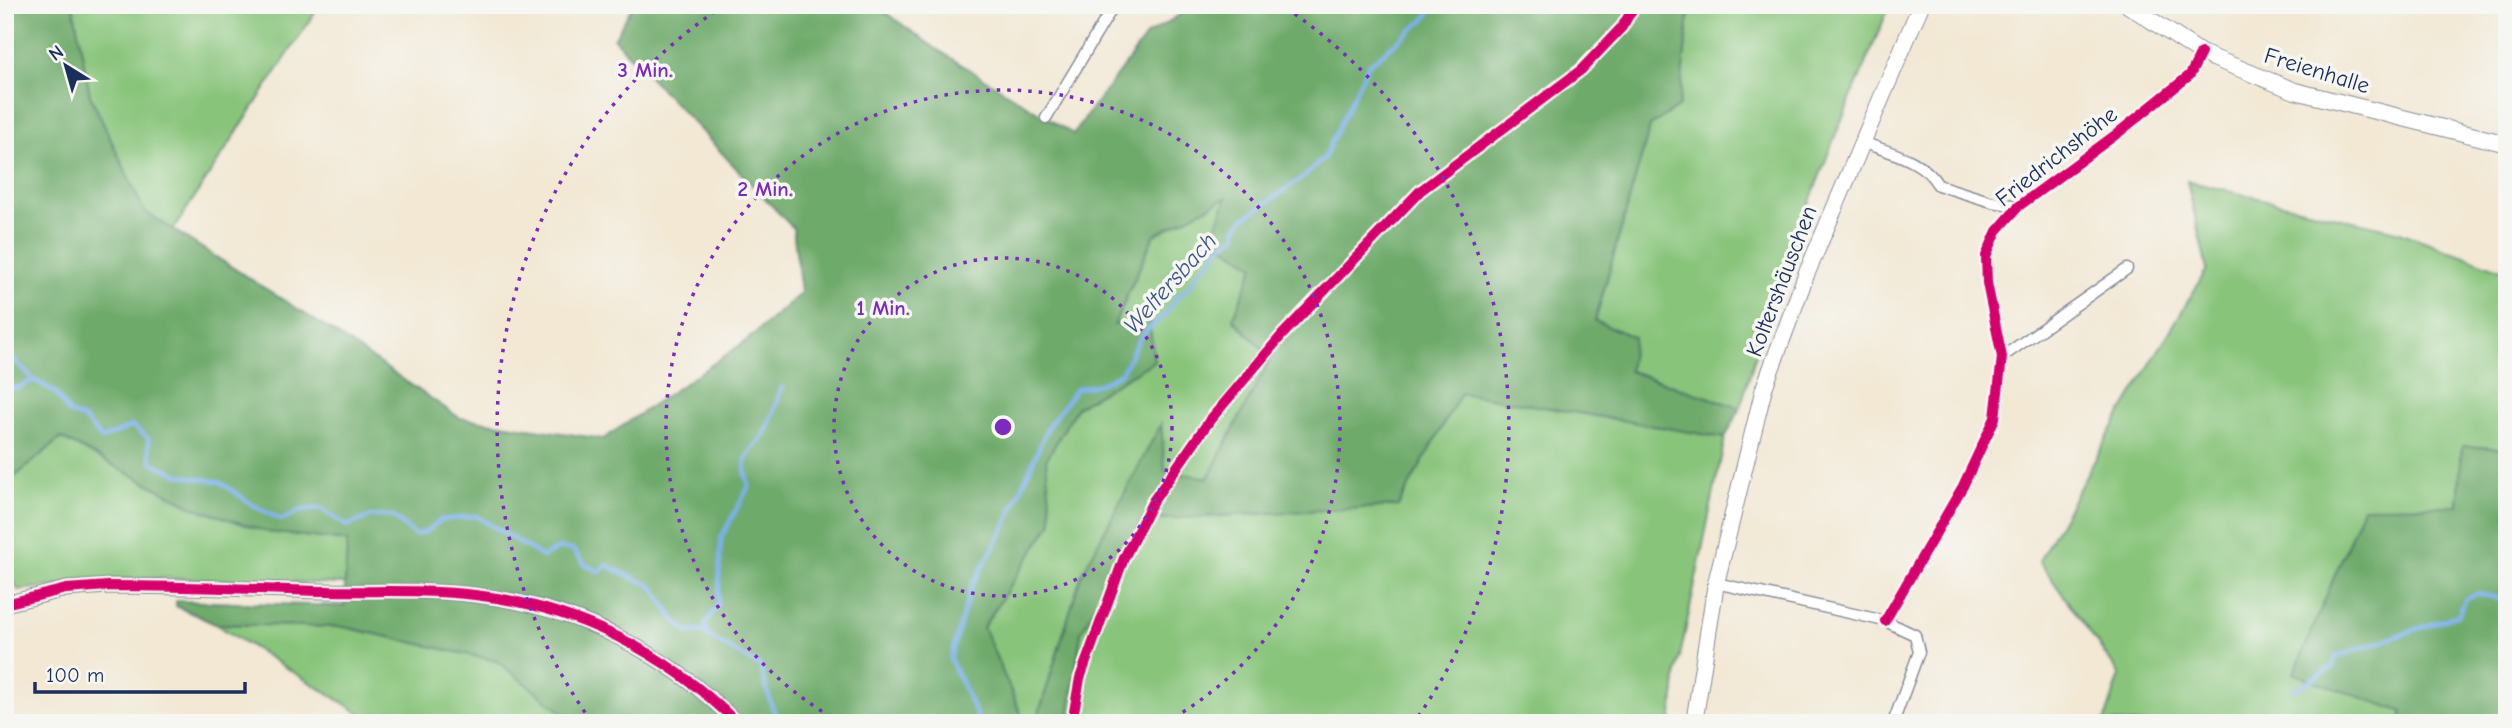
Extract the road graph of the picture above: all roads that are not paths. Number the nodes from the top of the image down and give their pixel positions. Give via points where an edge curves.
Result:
1 (1114, 5) edge
2 (1921, 5) edge
3 (2128, 5) edge
4 (2201, 53) junction
5 (1046, 118) dead end
6 (1862, 142) junction
7 (2507, 144) edge
8 (2019, 206) junction
9 (2127, 269) dead end
10 (2003, 357) junction
11 (1716, 583) junction
12 (5, 604) edge
13 (1885, 621) junction
14 (1695, 715) edge
15 (737, 723) edge
16 (1893, 723) edge

1 - 5 street
2 - 6 main road, Koltershäuschen
3 - 4 main road, Freienhalle
4 - 7 main road, Freienhalle via 2295,91
4 - 8 street, Friedrichshöhe via 2190,75
6 - 8 street, Friedrichshöhe via 1916,163 1930,172 1938,185
6 - 11 main road, Koltershäuschen via 1764,388
8 - 10 street, Friedrichshöhe via 1997,231 1986,256 1987,284
9 - 10 street
10 - 13 street, Friedrichshöhe via 1995,418 1964,486
11 - 13 street
11 - 14 main road, Koltershäuschen
12 - 15 street via 65,589 108,586 475,595 548,609 602,628 666,663
13 - 16 street via 1915,635 1919,652

